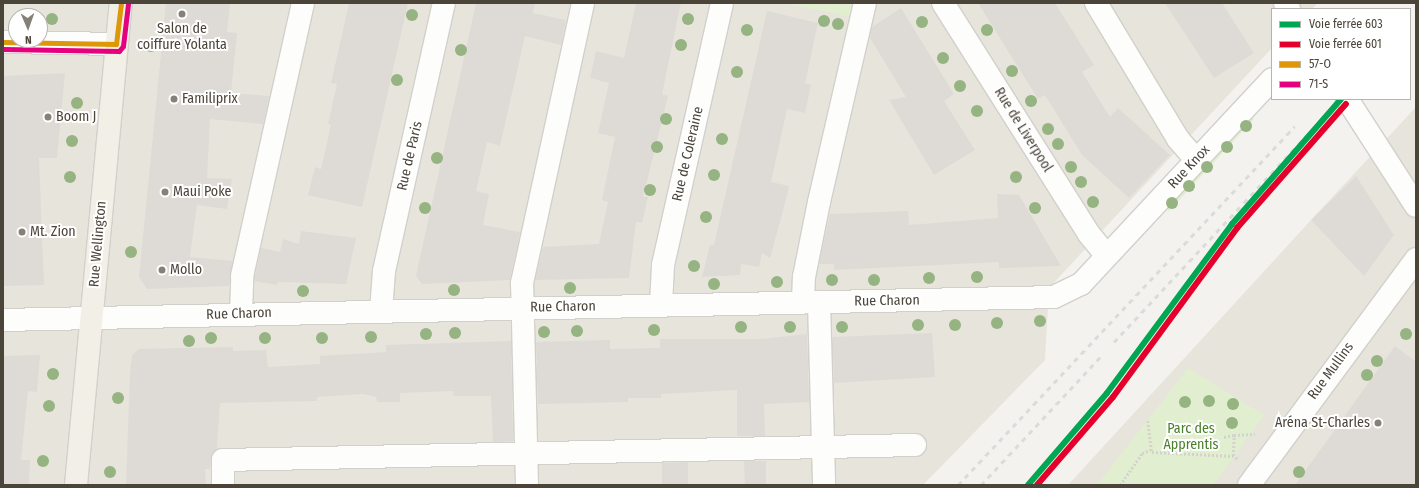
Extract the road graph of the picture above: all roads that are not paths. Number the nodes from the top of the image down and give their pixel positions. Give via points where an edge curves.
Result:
1 (121, 3) edge
2 (303, 3) edge
3 (444, 3) edge
4 (583, 3) edge
5 (722, 3) edge
6 (865, 3) edge
7 (943, 3) edge
8 (1096, 3) edge
9 (3, 42) edge
10 (116, 44) junction
11 (1271, 80) edge
12 (1348, 100) edge
13 (1196, 160) junction
14 (1416, 206) edge
15 (1106, 256) junction
16 (1416, 259) edge
17 (811, 302) junction
18 (660, 305) junction
19 (521, 308) junction
20 (381, 311) junction
21 (241, 314) junction
22 (91, 318) junction
23 (3, 320) edge
24 (915, 445) dead end
25 (823, 447) junction
26 (526, 454) junction
27 (76, 485) edge
28 (223, 485) edge
29 (527, 485) edge
30 (824, 485) edge
31 (1248, 485) edge

1 - 10 main road, Rue Wellington
2 - 21 street via 242,276
3 - 20 street, Rue de Paris via 384,271
4 - 19 street via 523,276
5 - 18 street, Rue de Coleraine via 663,265
6 - 17 street via 804,277
7 - 15 street, Rue de Liverpool via 1089,234
8 - 13 street via 1178,139
9 - 10 street
10 - 22 main road, Rue Wellington
11 - 13 street, Rue Knox
12 - 14 street
13 - 15 street, Rue Knox
15 - 17 street, Rue Charon via 1081,284 1054,297
16 - 31 street, Rue Mullins
17 - 18 street, Rue Charon
17 - 25 street
18 - 19 street, Rue Charon
19 - 20 street, Rue Charon
19 - 26 street
20 - 21 street, Rue Charon
21 - 22 street, Rue Charon
22 - 23 street, Rue Charon
22 - 27 main road, Rue Wellington
24 - 25 street
25 - 26 street
25 - 30 street
26 - 28 street via 223,460
26 - 29 street

